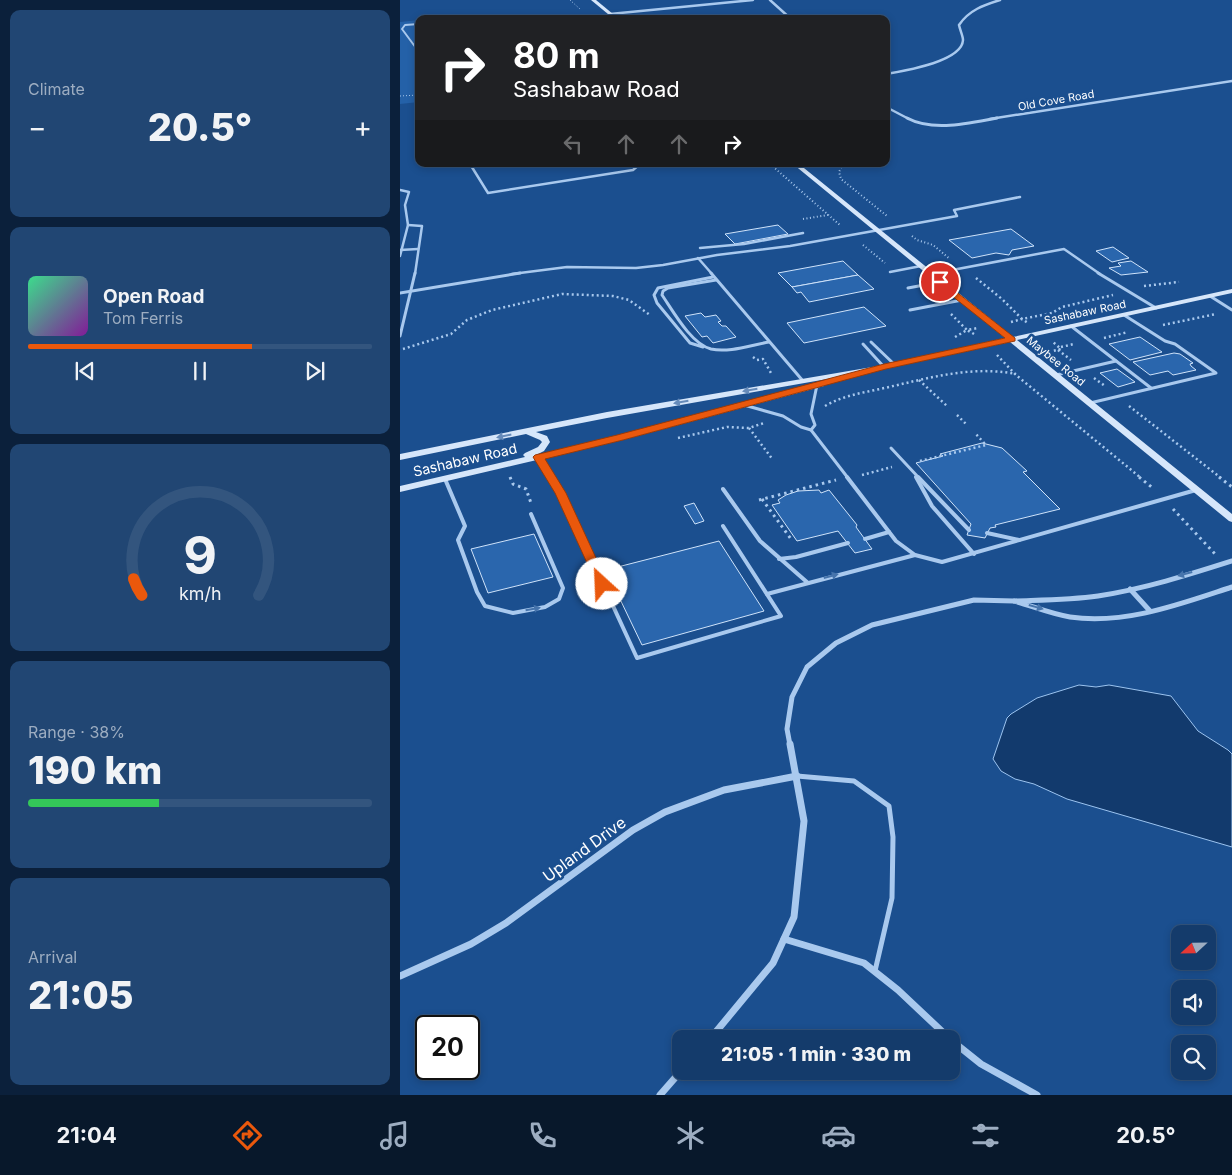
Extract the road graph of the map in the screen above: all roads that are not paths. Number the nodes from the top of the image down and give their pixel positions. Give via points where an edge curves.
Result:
1 (594, 0) edge
2 (754, 0) edge
3 (770, 0) edge
4 (1000, 0) edge
5 (719, 1) edge
6 (612, 15) edge
7 (620, 15) edge
8 (787, 15) edge
9 (415, 24) edge
10 (415, 47) edge
11 (890, 73) edge
12 (1232, 81) edge
13 (890, 109) edge
14 (472, 167) edge
15 (636, 167) edge
16 (800, 167) edge
17 (400, 190) edge
18 (1020, 197) dead end
19 (408, 225) junction
20 (877, 230) junction
21 (803, 233) dead end
22 (700, 248) dead end
23 (418, 249) junction
24 (401, 250) edge
25 (400, 256) edge
26 (698, 258) junction
27 (921, 266) junction
28 (890, 272) dead end
29 (931, 274) junction
30 (715, 278) junction
31 (940, 282) junction
32 (908, 288) dead end
33 (412, 291) junction
34 (1232, 291) edge
35 (400, 293) edge
36 (1210, 296) junction
37 (962, 300) junction
38 (1156, 308) junction
39 (910, 310) dead end
40 (1232, 310) edge
41 (1124, 315) junction
42 (1071, 326) junction
43 (400, 336) edge
44 (1012, 339) junction
45 (769, 342) junction
46 (871, 342) dead end
47 (862, 344) dead end
48 (709, 349) junction
49 (1116, 361) junction
50 (895, 365) junction
51 (884, 367) junction
52 (1056, 376) junction
53 (803, 381) junction
54 (817, 385) junction
55 (1151, 388) junction
56 (1090, 403) junction
57 (743, 405) junction
58 (811, 430) junction
59 (526, 432) junction
60 (891, 448) dead end
61 (538, 457) junction
62 (400, 458) edge
63 (511, 463) junction
64 (914, 473) junction
65 (445, 479) junction
66 (723, 488) dead end
67 (400, 489) edge
68 (1196, 490) junction
69 (531, 514) dead end
70 (1232, 519) edge
71 (723, 526) dead end
72 (969, 530) dead end
73 (889, 532) junction
74 (987, 533) dead end
75 (865, 539) dead end
76 (1022, 540) junction
77 (848, 543) dead end
78 (974, 554) junction
79 (915, 555) junction
80 (779, 559) junction
81 (1232, 561) edge
82 (808, 583) junction
83 (1232, 587) edge
84 (1130, 589) junction
85 (767, 594) junction
86 (1014, 601) junction
87 (1150, 611) junction
88 (797, 776) junction
89 (784, 939) junction
90 (875, 971) junction
91 (400, 976) edge
92 (717, 1030) edge
93 (941, 1030) edge
94 (960, 1046) edge
95 (673, 1080) edge
96 (660, 1095) edge
97 (1038, 1095) edge

1 - 6 main road
2 - 5 street
3 - 8 street
4 - 11 street via 962,17 958,25 961,47 946,59
5 - 7 street
9 - 10 lane via 405,25 402,29
12 - 13 street, Old Cove Road via 956,125 915,122
14 - 15 lane via 488,193
16 - 20 main road, Maybee Road
17 - 19 lane via 409,192 405,205
18 - 20 lane via 954,210 957,216
19 - 23 lane via 422,226
19 - 24 lane
20 - 26 lane via 770,250
20 - 27 main road, Maybee Road
21 - 22 lane via 732,246
23 - 24 lane
23 - 33 lane
24 - 25 lane
26 - 30 lane
26 - 33 lane via 636,268 538,270
27 - 28 lane
27 - 29 main road, Maybee Road
29 - 31 main road, Maybee Road
29 - 38 lane via 1064,249
30 - 45 lane
30 - 48 lane via 668,288 662,295 697,341
30 - 48 lane via 658,288 654,295 690,343
31 - 32 lane
31 - 37 main road, Maybee Road
33 - 35 lane
33 - 43 lane
34 - 36 main road, Sashabaw Road
36 - 38 main road, Sashabaw Road
36 - 40 lane
37 - 39 lane
37 - 44 main road, Maybee Road
38 - 41 main road, Sashabaw Road
41 - 42 main road, Sashabaw Road
41 - 55 lane via 1164,341 1175,344 1216,373
42 - 44 main road, Sashabaw Road
42 - 49 lane
44 - 50 main road, Sashabaw Road
44 - 52 main road, Maybee Road
45 - 48 lane
45 - 53 lane
46 - 50 lane
47 - 51 lane
49 - 52 lane
49 - 55 lane
50 - 51 main road, Sashabaw Road
51 - 53 main road, Sashabaw Road
51 - 54 main road, Sashabaw Road
52 - 56 main road, Maybee Road
53 -> 59 main road, Sashabaw Road
54 - 57 main road, Sashabaw Road
54 - 58 lane via 811,409 815,425
55 - 56 lane
56 - 68 main road, Maybee Road
57 - 58 lane via 783,416
57 - 61 main road, Sashabaw Road
58 - 73 lane
59 -> 62 main road, Sashabaw Road
59 - 63 main road via 544,438 546,444
60 - 64 lane
61 - 63 main road, Sashabaw Road
61 - 85 lane via 561,493 637,658 781,616
63 - 65 main road, Sashabaw Road
64 - 72 lane
64 - 78 lane via 932,506
65 - 67 main road, Sashabaw Road
65 -> 69 lane via 465,526 458,540 476,592 485,606 513,613 545,607 559,599 563,588
66 - 80 lane via 760,541
68 - 70 main road, Maybee Road
68 - 76 lane
71 - 85 lane
73 - 75 lane
73 - 79 lane
74 - 76 lane
76 - 78 lane
77 - 80 lane
78 - 79 lane via 942,562
82 -> 79 lane
80 - 82 lane
81 -> 84 street
82 - 85 lane
83 - 87 street
84 - 86 street via 1099,596
84 - 87 street
86 -> 87 street via 1069,616 1094,618
86 - 88 street via 974,600 872,625 836,643 821,655 807,667 792,698 787,729
88 - 89 street via 804,821 794,917
88 - 90 lane via 854,781 888,806 893,837 892,898
88 - 91 street, Upland Drive via 724,790 665,812 633,830 506,923 471,944
89 - 90 street via 864,963
89 - 92 street via 773,962
90 - 93 street
94 - 97 street via 981,1064
95 - 96 street

